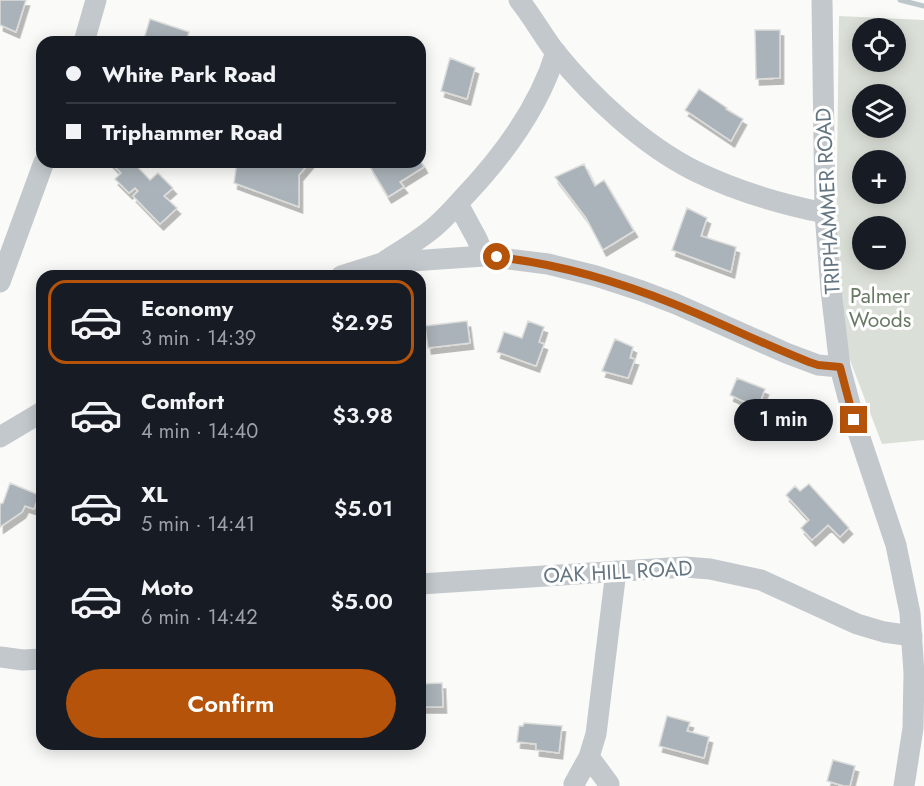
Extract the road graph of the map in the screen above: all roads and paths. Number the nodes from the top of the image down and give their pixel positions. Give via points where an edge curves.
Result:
1 (96, 0) edge
2 (519, 0) edge
3 (822, 0) edge
4 (86, 36) edge
5 (556, 52) junction
6 (42, 168) edge
7 (458, 204) junction
8 (825, 213) junction
9 (484, 256) junction
10 (382, 263) junction
11 (360, 270) edge
12 (0, 282) edge
13 (840, 367) junction
14 (36, 416) edge
15 (0, 437) edge
16 (616, 571) junction
17 (426, 584) edge
18 (912, 636) junction
19 (0, 657) edge
20 (36, 659) edge
21 (589, 757) junction
22 (575, 786) edge
23 (609, 786) edge
24 (904, 786) edge

1 - 4 street
2 - 5 street
3 - 8 street, TRIPHAMMER ROAD
5 - 7 street via 529,112 503,152
5 - 8 street via 622,121 693,170 732,188
6 - 12 street
7 - 9 street
7 - 10 street via 428,233
8 - 13 street, TRIPHAMMER ROAD
9 - 10 street
9 - 13 street via 548,264 596,276 676,304 809,362
10 - 11 street
13 - 18 street, TRIPHAMMER ROAD via 896,545
14 - 15 street
16 - 17 street, OAK HILL ROAD
16 - 18 street, OAK HILL ROAD via 685,567 761,580 857,624
16 - 21 street via 596,734
18 - 24 street, TRIPHAMMER ROAD via 913,728
19 - 20 street
21 - 22 street
21 - 23 street

